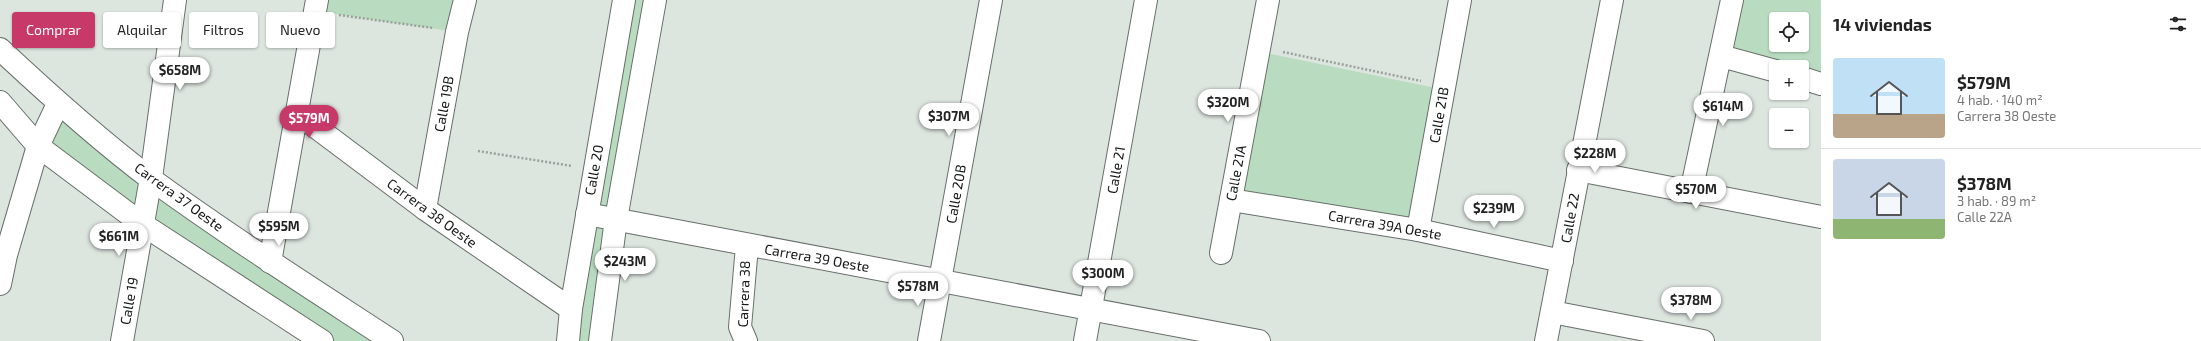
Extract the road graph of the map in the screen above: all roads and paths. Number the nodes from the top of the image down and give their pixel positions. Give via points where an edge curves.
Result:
1 (175, 0) edge
2 (465, 0) edge
3 (624, 0) edge
4 (655, 0) edge
5 (991, 0) edge
6 (1146, 0) edge
7 (1268, 0) edge
8 (1460, 0) edge
9 (1612, 0) edge
10 (1732, 0) edge
11 (316, 6) edge
12 (457, 32) junction
13 (0, 48) edge
14 (1260, 48) junction
15 (1721, 56) junction
16 (1769, 69) edge
17 (1809, 80) edge
18 (1821, 84) edge
19 (1445, 86) junction
20 (0, 102) edge
21 (58, 104) junction
22 (297, 113) junction
23 (38, 146) junction
24 (478, 151) dead end
25 (594, 169) junction
26 (1578, 170) junction
27 (151, 178) junction
28 (1691, 192) junction
29 (1231, 200) junction
30 (425, 209) junction
31 (587, 214) junction
32 (1821, 217) edge
33 (616, 219) junction
34 (142, 224) junction
35 (1418, 230) junction
36 (747, 246) junction
37 (1222, 252) dead end
38 (3, 254) edge
39 (1562, 261) junction
40 (270, 262) junction
41 (941, 280) junction
42 (0, 284) edge
43 (1091, 309) junction
44 (571, 310) junction
45 (1552, 312) junction
46 (1672, 338) edge
47 (122, 341) edge
48 (322, 341) edge
49 (392, 341) edge
50 (568, 341) edge
51 (600, 341) edge
52 (746, 341) edge
53 (929, 341) edge
54 (1085, 341) edge
55 (1259, 341) edge
56 (1546, 341) edge
57 (1703, 341) edge

1 - 27 street, Calle 19
2 - 12 street, Calle 19B
3 - 25 street, Calle 20
4 - 33 street
5 - 41 street, Calle 20B
6 - 43 street, Calle 21
7 - 14 street, Calle 21A
8 - 19 street, Calle 21B
9 - 26 street, Calle 22
10 - 15 street
11 - 12 path
11 - 22 street
12 - 30 street, Calle 19B
13 - 21 street, Carrera 37 Oeste
14 - 19 path
14 - 29 street, Calle 21A
15 - 16 street
15 - 28 street
17 - 18 street
19 - 35 street, Calle 21B
20 - 23 street
21 - 23 street
21 - 27 street, Carrera 37 Oeste
22 - 30 street, Carrera 38 Oeste
22 - 40 street
23 - 34 street
23 - 38 street
24 - 25 path
25 - 31 street, Calle 20
26 - 28 street
26 - 39 street, Calle 22
27 - 34 street, Calle 19
27 - 40 street, Carrera 37 Oeste
28 - 32 street
29 - 35 street, Carrera 39A Oeste
29 - 37 street, Calle 21A
30 - 44 street, Carrera 38 Oeste
31 - 33 street, Carrera 39 Oeste
31 - 44 street, Calle 20
33 - 36 street, Carrera 39 Oeste
33 - 51 street
34 - 47 street, Calle 19
34 - 48 street
35 - 39 street, Carrera 39A Oeste
36 - 41 street, Carrera 39 Oeste
36 - 52 street, Carrera 38 via 740,327
38 - 42 street
39 - 45 street, Calle 22
40 - 49 street, Carrera 37 Oeste
41 - 43 street, Carrera 39 Oeste
41 - 53 street, Calle 20B
43 - 54 street, Calle 21
43 - 55 street, Carrera 39 Oeste
44 - 50 street, Calle 20
45 - 46 street
45 - 56 street, Calle 22
46 - 57 street

